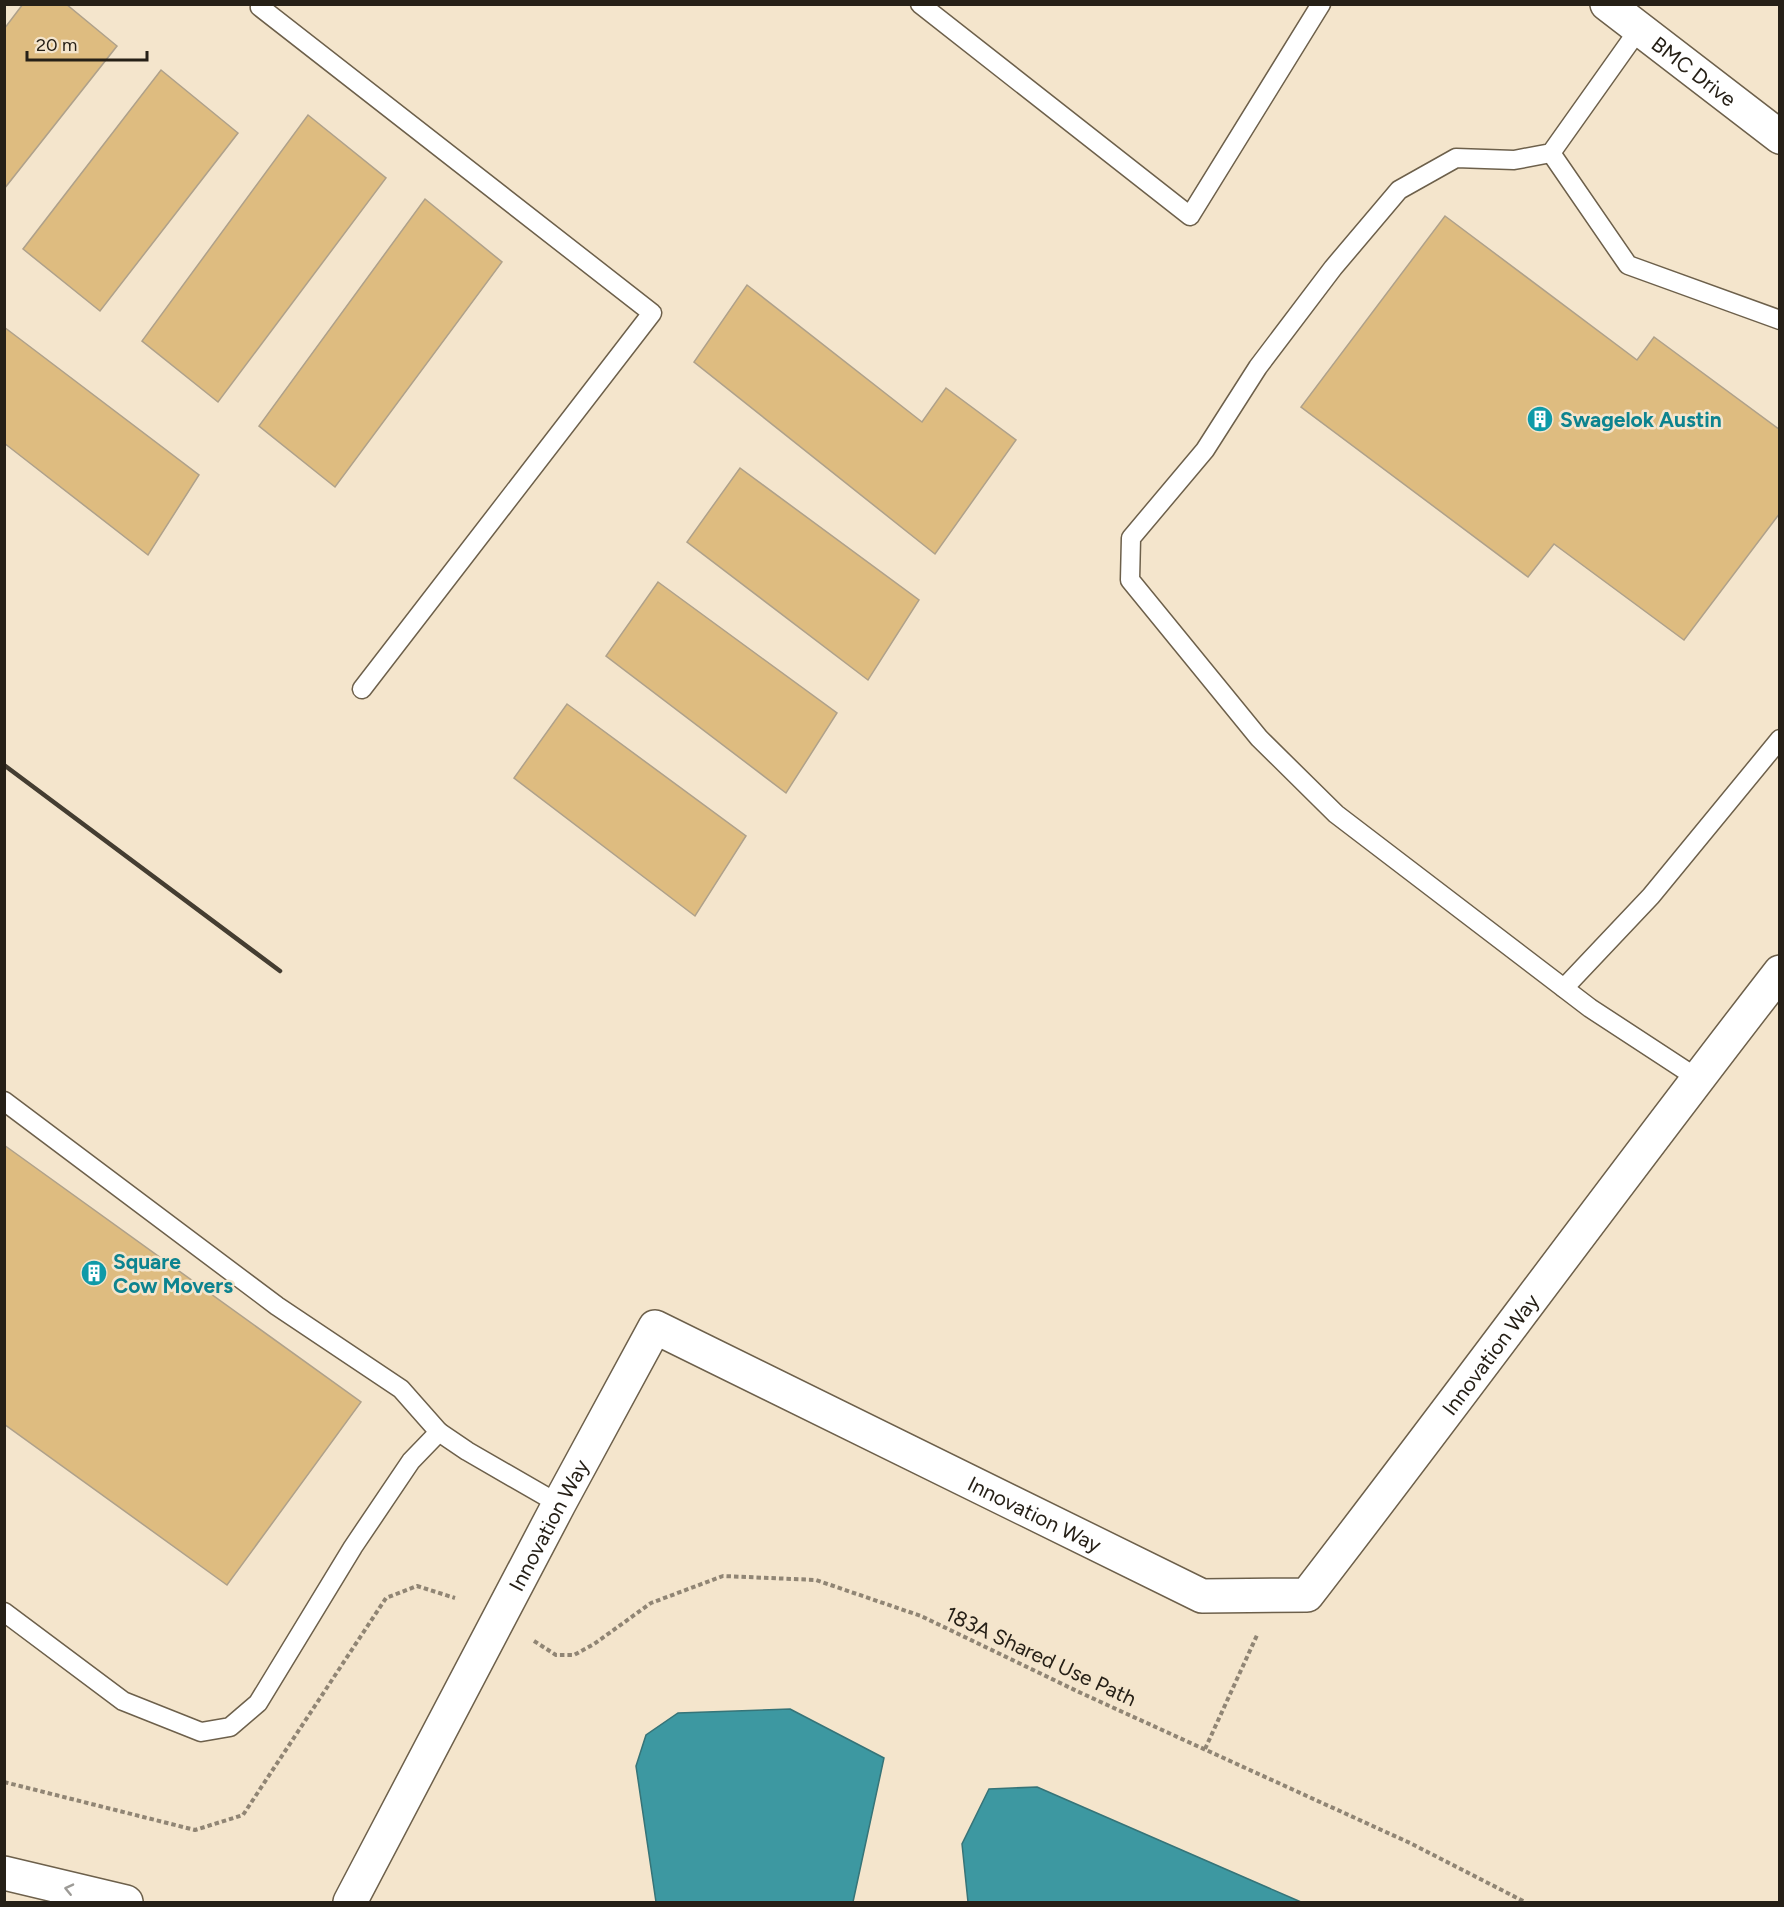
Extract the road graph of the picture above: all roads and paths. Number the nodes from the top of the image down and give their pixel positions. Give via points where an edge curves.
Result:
1 (261, 4) edge
2 (920, 4) edge
3 (1321, 4) edge
4 (1607, 4) edge
5 (1639, 29) junction
6 (1779, 137) edge
7 (1551, 153) junction
8 (1779, 320) edge
9 (362, 689) dead end
10 (1779, 739) edge
11 (1779, 972) edge
12 (1564, 988) junction
13 (1697, 1078) junction
14 (4, 1101) edge
15 (439, 1432) junction
16 (559, 1504) junction
17 (1275, 1596) junction
18 (4, 1612) edge
19 (534, 1641) dead end
20 (1205, 1749) junction
21 (4, 1873) edge
22 (126, 1902) edge
23 (350, 1902) edge
24 (1525, 1902) edge

1 - 9 lane via 652,313
2 - 3 lane via 1190,216
4 - 5 street, BMC Drive
5 - 6 street, BMC Drive
5 - 7 lane
7 - 8 lane via 1628,265
7 - 12 lane via 1514,160 1456,158 1400,190 1333,268 1258,367 1205,450 1131,538 1130,580 1260,738 1336,814
10 - 12 lane via 1651,896
11 - 13 street, Innovation Way
12 - 13 lane
13 - 17 street, Innovation Way via 1307,1596
14 - 15 lane via 277,1306 401,1389
15 - 16 lane
15 - 18 lane via 404,1470 258,1703 230,1727 201,1732 123,1701
16 - 17 street, Innovation Way via 655,1327 1202,1596
16 - 23 street, Innovation Way
17 - 20 path
19 - 20 path, 183A Shared Use Path via 556,1655 574,1655 651,1603 723,1576 816,1580 921,1616
20 - 24 path, 183A Shared Use Path via 1410,1843
22 -> 21 street

